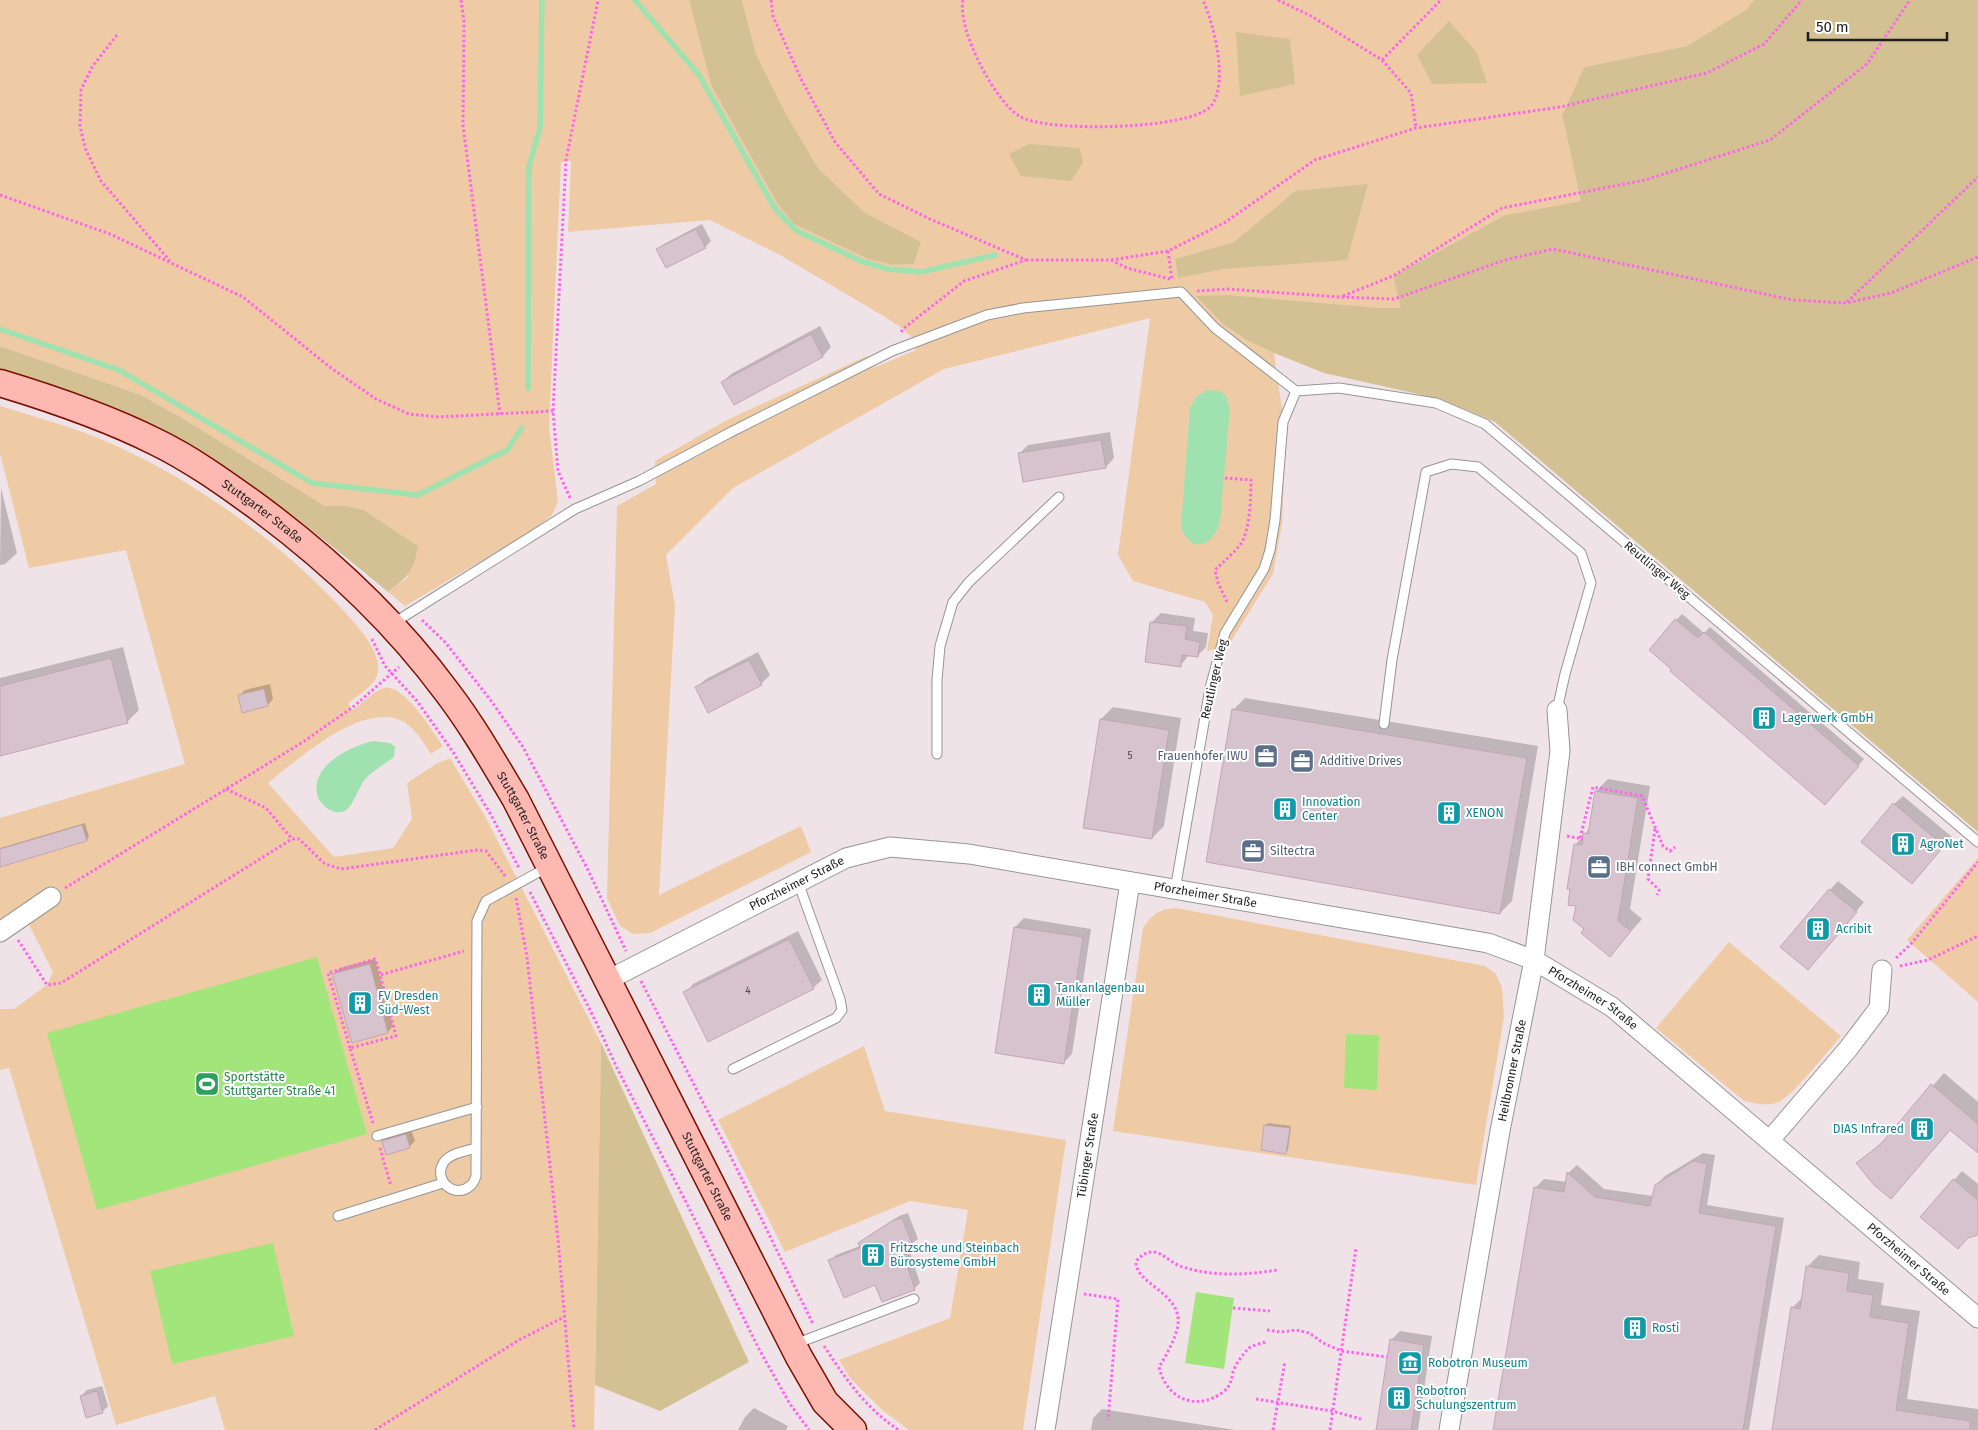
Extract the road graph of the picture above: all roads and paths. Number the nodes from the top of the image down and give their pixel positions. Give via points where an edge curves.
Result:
1 (461, 0) edge
2 (598, 0) edge
3 (771, 0) edge
4 (963, 0) edge
5 (1203, 0) edge
6 (1278, 0) edge
7 (1441, 0) edge
8 (1802, 0) edge
9 (1910, 0) edge
10 (117, 35) dead end
11 (1382, 60) junction
12 (1416, 128) junction
13 (1978, 177) edge
14 (0, 195) edge
15 (1168, 251) junction
16 (1978, 257) edge
17 (1026, 260) junction
18 (1111, 260) junction
19 (172, 264) junction
20 (1172, 280) junction
21 (1181, 292) junction
22 (1340, 297) junction
23 (1846, 303) junction
24 (892, 351) junction
25 (0, 383) edge
26 (1296, 391) junction
27 (553, 411) junction
28 (500, 414) junction
29 (1225, 478) dead end
30 (1059, 496) dead end
31 (575, 509) junction
32 (1234, 616) junction
33 (391, 623) junction
34 (437, 634) junction
35 (415, 652) junction
36 (391, 674) junction
37 (1558, 710) joint
38 (1384, 724) dead end
39 (937, 754) dead end
40 (226, 789) junction
41 (1656, 827) junction
42 (1562, 835) dead end
43 (292, 839) junction
44 (1978, 842) edge
45 (1675, 846) dead end
46 (1978, 862) edge
47 (550, 866) junction
48 (525, 880) junction
49 (798, 882) junction
50 (1130, 882) junction
51 (513, 886) junction
52 (1175, 890) junction
53 (1657, 894) dead end
54 (51, 897) joint
55 (4, 929) edge
56 (1978, 936) edge
57 (477, 947) junction
58 (1534, 960) junction
59 (634, 966) junction
60 (1882, 970) junction
61 (380, 975) junction
62 (608, 980) junction
63 (350, 1048) junction
64 (733, 1069) dead end
65 (477, 1107) junction
66 (377, 1136) junction
67 (1770, 1140) junction
68 (476, 1148) junction
69 (443, 1183) junction
70 (395, 1198) junction
71 (338, 1216) dead end
72 (1356, 1248) dead end
73 (1277, 1270) dead end
74 (1066, 1292) junction
75 (914, 1299) dead end
76 (1233, 1308) dead end
77 (1270, 1311) dead end
78 (564, 1316) junction
79 (1978, 1318) edge
80 (1267, 1330) dead end
81 (818, 1334) junction
82 (1265, 1342) dead end
83 (792, 1345) junction
84 (1341, 1351) junction
85 (1387, 1357) dead end
86 (1285, 1361) dead end
87 (1256, 1399) dead end
88 (1277, 1403) junction
89 (1332, 1411) junction
90 (1361, 1419) dead end
91 (1108, 1420) dead end
92 (375, 1430) edge
93 (574, 1430) edge
94 (809, 1430) edge
95 (853, 1430) edge
96 (899, 1430) edge
97 (1045, 1430) edge
98 (1273, 1430) edge
99 (1330, 1430) edge
100 (1449, 1430) edge

1 - 28 path via 464,22 463,125
2 - 27 path via 566,160
3 - 17 path via 773,16 801,79 835,142 879,194
4 - 5 path via 963,20 969,37 1000,98 1019,116 1032,122 1074,127 1157,124 1210,108 1218,94 1218,56
6 - 11 path via 1311,16
7 - 11 path
8 - 12 path via 1764,44 1707,74 1560,107
9 - 22 path via 1868,64 1770,140 1644,180 1502,208 1393,276
10 - 19 path via 92,67 82,90 80,126 85,148 101,181
11 - 12 path via 1411,93
12 - 15 path via 1315,160 1224,224
13 - 23 path
14 - 19 path via 110,234
15 - 18 path
15 - 20 path
16 - 23 path via 1891,293
17 - 18 path
17 - 24 path via 964,280 903,329
18 - 20 path via 1127,268
19 - 28 path via 243,297 331,368 376,399 409,414 438,417
20 - 21 path
21 - 22 path via 1227,289
21 - 24 lane via 1023,308 987,315
21 - 26 lane via 1215,328
22 - 23 path via 1394,299 1505,260 1553,249 1793,300
24 - 31 lane via 639,481
25 - 33 main road, Stuttgarter Straße via 149,438 219,480 324,560
26 - 32 lane, Reutlinger Weg via 1283,422 1270,550 1264,569
26 - 44 lane, Reutlinger Weg via 1339,388 1436,403 1485,424
27 - 28 path
27 - 31 path via 558,471
29 - 32 path via 1251,480 1246,529 1241,544 1215,570
30 - 39 lane via 969,582 953,602 940,646
31 - 33 lane
32 - 52 lane, Reutlinger Weg via 1225,633 1210,688
33 - 34 path
33 - 35 main road, Stuttgarter Straße
33 - 36 path via 385,666
34 - 35 path
34 - 59 path via 492,702 523,747
35 - 36 path
35 - 47 main road, Stuttgarter Straße via 480,738
36 - 40 path via 353,707 303,742
36 - 48 path via 417,701 453,752
37 - 38 lane via 1565,674 1592,583 1581,553 1478,467 1451,464 1426,472 1392,660
37 - 58 street, Heilbronner Straße via 1560,750
40 - 43 path via 266,808
40 - 54 path
41 - 42 path via 1642,796 1593,787 1581,839
41 - 45 path via 1663,846 1670,851
41 - 53 path via 1648,879 1659,890
43 - 51 path via 299,839 325,864 341,869 486,851
43 - 55 path via 61,982 47,985
46 - 60 path via 1911,944
47 - 48 lane
47 - 62 main road, Stuttgarter Straße
48 - 51 lane
48 - 94 path via 760,1351
49 - 50 street, Pforzheimer Straße via 846,858 890,847 969,854
49 - 59 street, Pforzheimer Straße
49 - 64 lane via 842,1010 836,1018
50 - 52 street, Pforzheimer Straße
50 - 74 street, Tübinger Straße
51 - 57 lane via 486,901 477,921
51 - 78 path via 527,957
52 - 58 street, Pforzheimer Straße via 1488,943
54 - 55 street
56 - 60 path via 1928,960
57 - 61 path
57 - 65 lane
58 - 67 street, Pforzheimer Straße via 1612,1007
58 - 100 street, Heilbronner Straße via 1500,1131
59 - 62 street, Pforzheimer Straße
59 - 81 path
60 - 67 street via 1879,1008
61 - 63 path via 396,1036
61 - 63 path via 375,959 328,973
62 - 83 main road, Stuttgarter Straße
63 - 66 path
65 - 66 lane
65 - 68 lane
66 - 70 path
67 - 79 street, Pforzheimer Straße
68 - 69 lane via 453,1155 444,1162 440,1172
68 - 69 lane via 476,1176 470,1186 451,1190
69 - 70 lane
70 - 71 lane
72 - 84 path
73 - 82 path via 1255,1273 1206,1271 1180,1266 1150,1252 1136,1260 1141,1276 1168,1296 1175,1310 1178,1322 1175,1335 1159,1367 1165,1386 1176,1396 1201,1402 1214,1398 1232,1381 1234,1370 1248,1348
74 - 91 path via 1118,1299
74 - 97 street, Tübinger Straße
75 - 81 lane
76 - 77 path
78 - 92 path via 519,1340
78 - 93 path
80 - 84 path via 1309,1333
81 - 83 lane
81 - 96 path via 852,1388 887,1423
83 - 95 main road, Stuttgarter Straße via 825,1402
84 - 85 path
84 - 89 path
86 - 88 path
87 - 88 path
88 - 89 path
88 - 98 path
89 - 90 path
89 - 99 path

